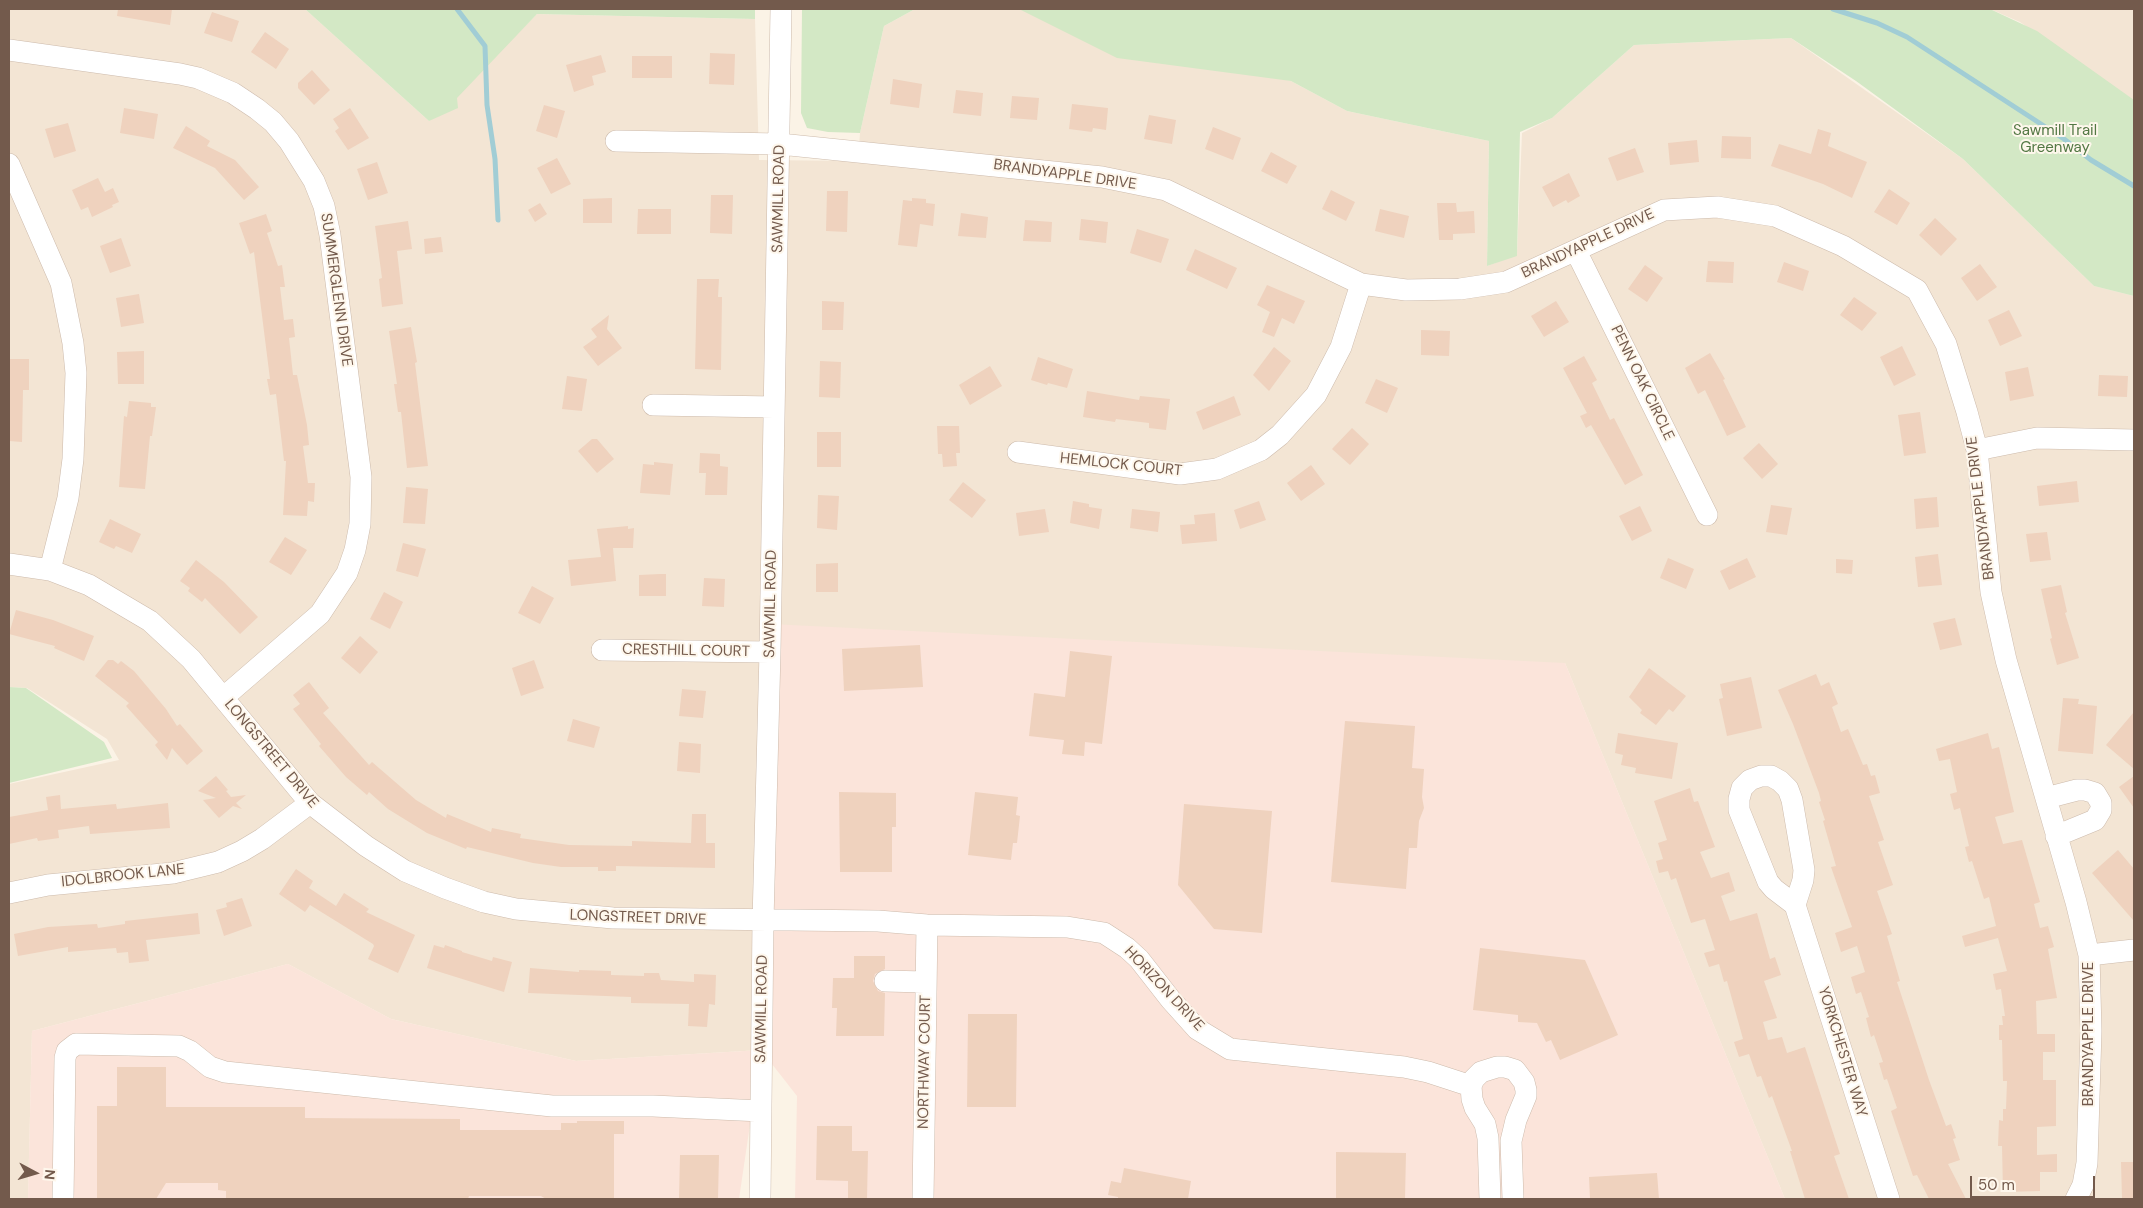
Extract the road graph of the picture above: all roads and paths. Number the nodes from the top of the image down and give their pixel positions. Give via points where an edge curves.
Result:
1 (781, 9) edge
2 (9, 50) edge
3 (616, 141) dead end
4 (780, 144) junction
5 (9, 164) edge
6 (1576, 251) junction
7 (1361, 284) junction
8 (653, 405) dead end
9 (774, 407) junction
10 (2134, 440) edge
11 (1977, 450) junction
12 (1018, 452) dead end
13 (1707, 515) dead end
14 (9, 564) edge
15 (50, 570) junction
16 (602, 650) dead end
17 (770, 652) junction
18 (224, 697) junction
19 (2046, 798) junction
20 (310, 803) junction
21 (2056, 836) junction
22 (9, 893) edge
23 (1795, 905) junction
24 (763, 921) junction
25 (927, 925) junction
26 (2134, 950) edge
27 (2088, 955) junction
28 (885, 981) dead end
29 (925, 982) junction
30 (1471, 1086) junction
31 (760, 1111) junction
32 (63, 1199) edge
33 (760, 1199) edge
34 (923, 1199) edge
35 (1490, 1199) edge
36 (1513, 1199) edge
37 (1889, 1199) edge
38 (2076, 1199) edge

1 - 4 street, SAWMILL ROAD
2 - 18 street, SUMMERGLENN DRIVE via 180,74 233,93 273,122 307,168 324,206 361,477 360,524 355,550 347,573 320,614
3 - 4 street, BRANDYAPPLE DRIVE
4 - 7 street, BRANDYAPPLE DRIVE via 1102,177 1166,190
4 - 9 street, SAWMILL ROAD
5 - 15 street via 61,284 73,343 76,373 73,458 68,498
6 - 7 street, BRANDYAPPLE DRIVE via 1506,282 1460,289 1406,290
6 - 11 street, BRANDYAPPLE DRIVE via 1664,210 1717,207 1775,216 1843,246 1917,290 1946,344
6 - 13 street, PENN OAK CIRCLE
7 - 12 street, HEMLOCK COURT via 1341,347 1316,395 1280,435 1261,450 1217,468 1180,474
8 - 9 street
9 - 17 street, SAWMILL ROAD
10 - 11 street via 2037,438
11 - 19 street, BRANDYAPPLE DRIVE via 1991,592 2006,660
14 - 15 street, LONGSTREET DRIVE
15 - 18 street, LONGSTREET DRIVE via 89,585 150,621 185,653
16 - 17 street, CRESTHILL COURT
17 - 24 street, SAWMILL ROAD
18 - 20 street, LONGSTREET DRIVE
19 - 21 street, BRANDYAPPLE DRIVE
19 - 21 street via 2085,790 2095,794 2100,803 2101,810 2095,820
20 - 22 street, IDOLBROOK LANE via 262,839 218,862 173,872 48,885
20 - 24 street, LONGSTREET DRIVE via 366,846 406,871 484,902 554,914
21 - 27 street, BRANDYAPPLE DRIVE
23 - 23 street via 1804,870 1792,800 1780,781 1771,776 1761,776 1742,788 1739,810 1768,882
23 - 37 street, YORKCHESTER WAY
24 - 25 street, HORIZON DRIVE via 870,921
24 - 31 street, SAWMILL ROAD
25 - 29 street, NORTHWAY COURT
25 - 30 street, HORIZON DRIVE via 1067,928 1104,933 1140,959 1197,1029 1230,1049 1404,1067
26 - 27 street
27 - 38 street, BRANDYAPPLE DRIVE via 2091,1031 2087,1163 2083,1185
28 - 29 street
29 - 34 street, NORTHWAY COURT
30 - 35 street via 1474,1108 1485,1124 1488,1138
30 - 36 street via 1480,1072 1497,1067 1515,1070 1524,1082 1526,1096 1511,1140
31 - 32 street via 552,1106 225,1072 210,1067 179,1046 76,1044 67,1051 66,1058
31 - 33 street, SAWMILL ROAD

